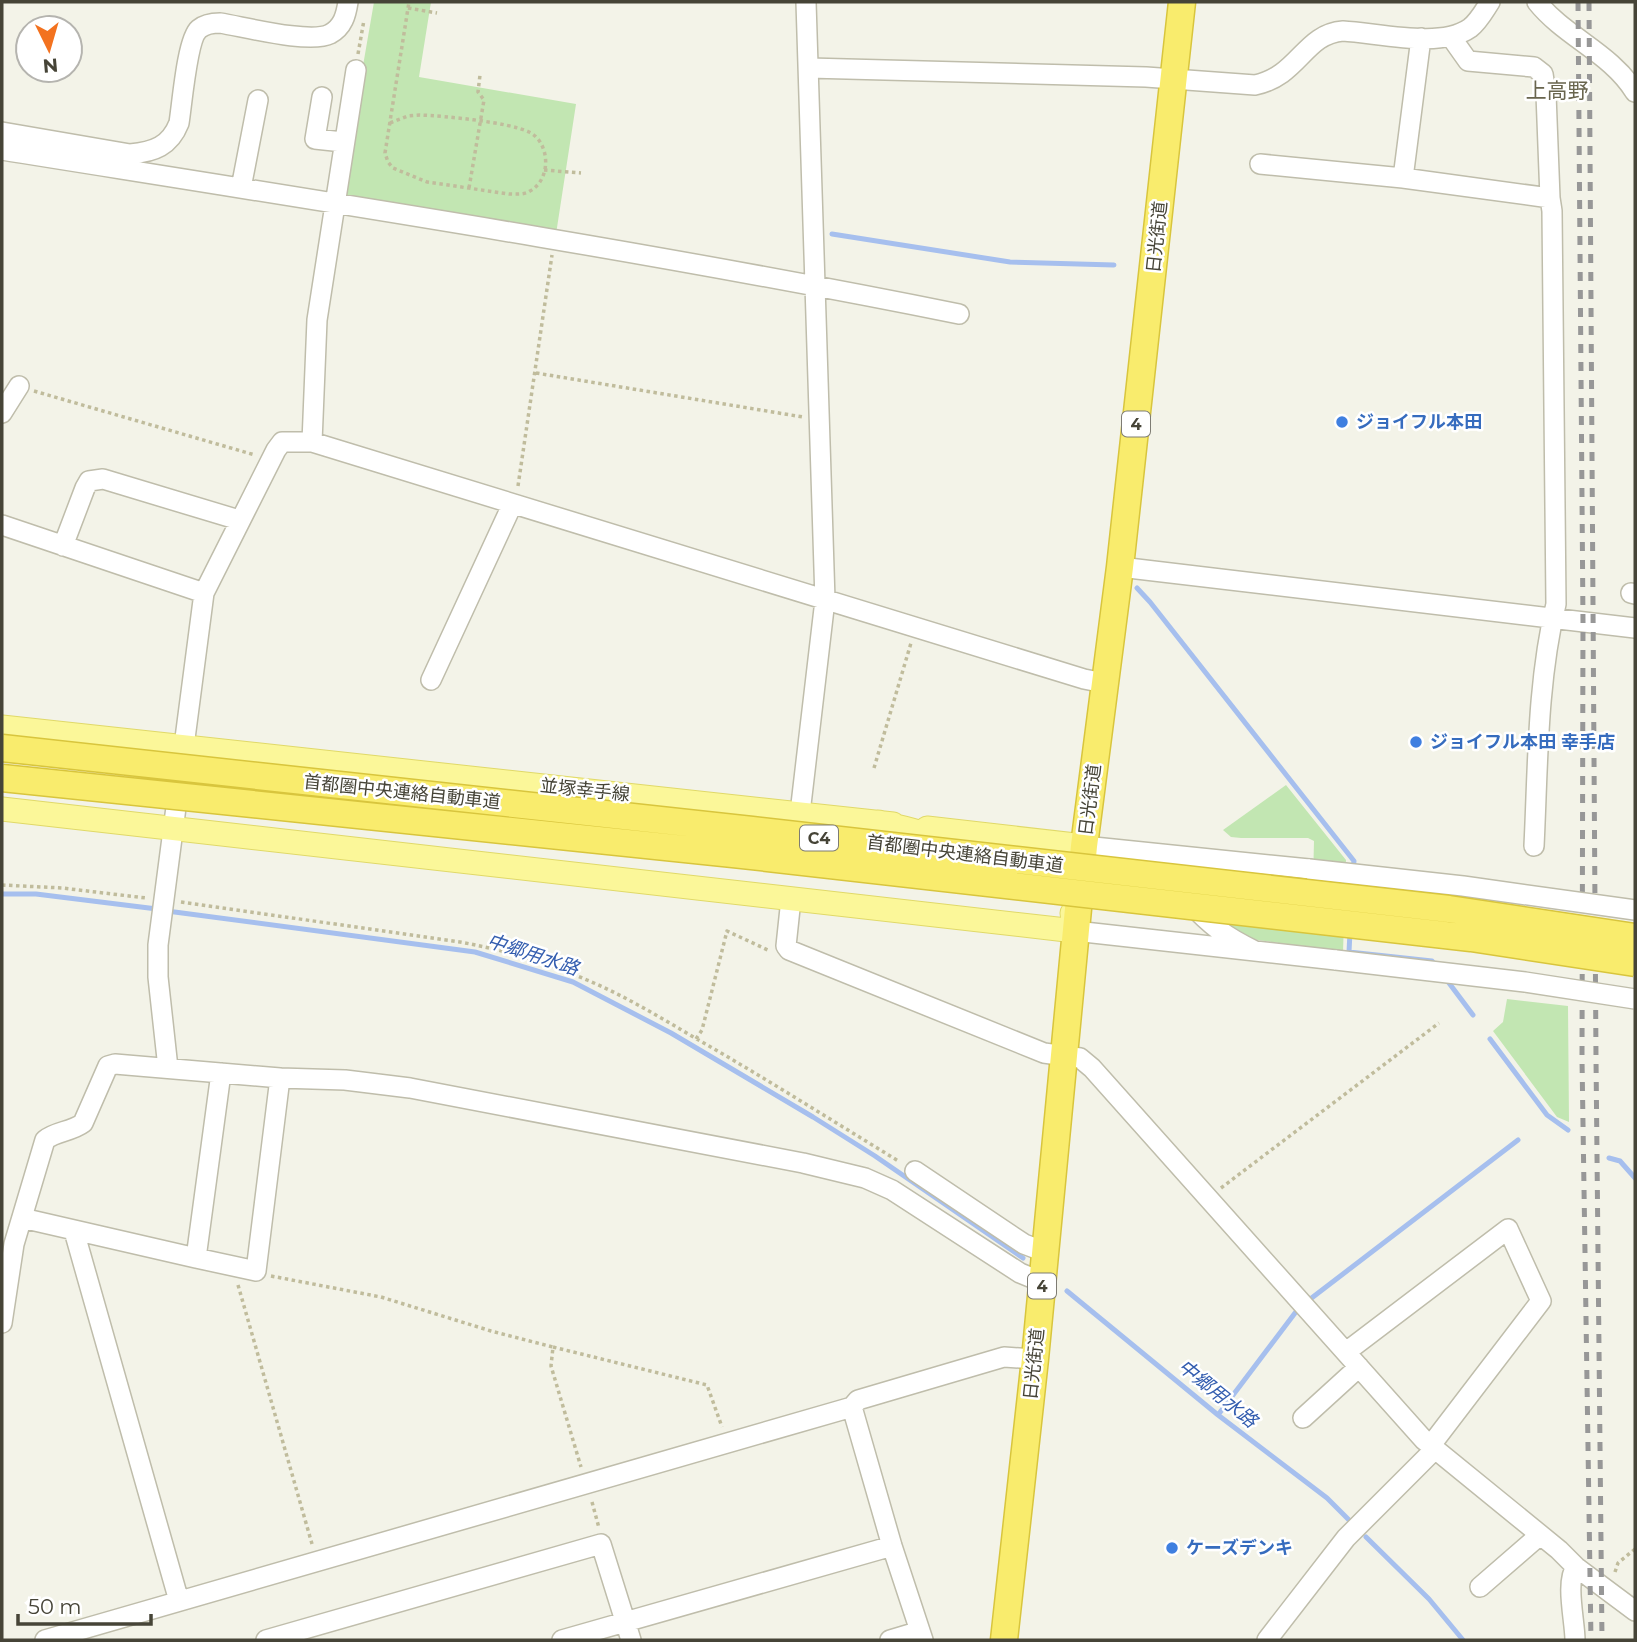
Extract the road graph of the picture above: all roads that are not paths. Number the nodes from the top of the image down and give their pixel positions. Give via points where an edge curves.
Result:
1 (348, 2) edge
2 (806, 2) edge
3 (1182, 2) edge
4 (1490, 2) edge
5 (1537, 2) edge
6 (1451, 37) junction
7 (1421, 38) junction
8 (809, 68) junction
9 (356, 70) road end
10 (1175, 79) junction
11 (1635, 92) edge
12 (322, 97) dead end
13 (258, 100) dead end
14 (2, 132) edge
15 (343, 142) junction
16 (2, 150) edge
17 (1260, 164) dead end
18 (1403, 178) junction
19 (241, 188) junction
20 (1550, 198) junction
21 (334, 202) junction
22 (814, 284) junction
23 (959, 314) dead end
24 (19, 386) road end
25 (2, 413) edge
26 (312, 442) junction
27 (512, 505) junction
28 (239, 520) junction
29 (2, 526) edge
30 (63, 546) junction
31 (1120, 567) junction
32 (204, 593) junction
33 (825, 600) junction
34 (1553, 617) junction
35 (1635, 628) edge
36 (431, 680) dead end
37 (1104, 683) junction
38 (2, 727) edge
39 (184, 746) junction
40 (2, 748) edge
41 (2, 778) edge
42 (2, 803) edge
43 (2, 809) edge
44 (800, 813) junction
45 (51, 814) junction
46 (878, 822) junction
47 (174, 828) junction
48 (1084, 846) junction
49 (1534, 846) dead end
50 (791, 899) junction
51 (1635, 910) edge
52 (1075, 931) junction
53 (1635, 937) edge
54 (1255, 951) junction
55 (1635, 963) edge
56 (1635, 999) edge
57 (1064, 1056) junction
58 (167, 1068) junction
59 (221, 1073) junction
60 (280, 1078) junction
61 (915, 1171) road end
62 (22, 1218) junction
63 (74, 1231) junction
64 (1045, 1252) junction
65 (196, 1258) junction
66 (1042, 1282) junction
67 (2, 1323) edge
68 (1346, 1352) junction
69 (1035, 1359) junction
70 (1359, 1367) junction
71 (852, 1407) junction
72 (1303, 1418) dead end
73 (1433, 1447) junction
74 (1540, 1535) junction
75 (892, 1546) junction
76 (1571, 1563) junction
77 (1480, 1587) dead end
78 (179, 1601) junction
79 (1635, 1611) edge
80 (628, 1631) edge
81 (922, 1636) edge
82 (1008, 1638) edge
83 (45, 1640) edge
84 (266, 1640) edge
85 (562, 1640) edge
86 (890, 1640) edge
87 (1267, 1640) edge
88 (1575, 1640) edge

1 - 14 street via 338,28 321,37 220,23 199,28 191,44 179,123 168,142 150,152 130,153
2 - 8 street
3 - 10 highway, 日光街道 / 4
4 - 6 street via 1476,23
5 - 11 street via 1625,76
6 - 7 street
6 - 20 street via 1468,61 1534,67 1543,74
7 - 10 street via 1332,32 1270,82
7 - 18 street
8 - 10 street
8 - 22 street
9 - 15 street
10 - 31 highway, 日光街道 / 4
12 - 15 street via 315,139
13 - 19 street
15 - 21 street
16 - 19 street
17 - 18 street
18 - 20 street
19 - 21 street
20 - 34 street
21 - 22 street
21 - 26 street via 317,320
22 - 23 street
22 - 33 street
24 - 25 street
26 - 27 street
26 - 28 street via 282,442
27 - 33 street
27 - 36 street
28 - 30 street via 95,479 85,488
28 - 32 street
29 - 30 street
30 - 32 street
31 - 34 street
31 - 37 highway, 日光街道 / 4
32 - 39 street
33 - 37 street
33 - 44 street
34 - 35 street
34 - 49 street via 1540,713
37 - 48 highway, 日光街道 / 4
38 - 39 main road, 並塚幸手線
39 - 44 main road, 並塚幸手線
39 - 47 street
40 - 53 highway, 首都圏中央連絡自動車道 / C4, bridge via 1449,909
41 - 55 highway, 首都圏中央連絡自動車道 / C4, bridge via 1471,938
42 - 45 main road
43 - 45 main road
44 - 46 main road, 並塚幸手線
45 - 47 main road
46 - 48 main road, 並塚幸手線
46 - 52 main road via 938,839 975,868 1061,879 1069,890
47 - 50 main road
47 - 58 street via 158,944
48 - 51 street, bridge via 1463,886
48 - 52 highway, 日光街道 / 4
48 - 54 street via 1092,865 1108,881 1176,892 1225,936
50 - 52 main road
50 - 57 street via 789,950 1044,1053
52 - 54 street
52 - 57 highway, 日光街道 / 4
54 - 56 street, bridge
57 - 64 highway, 日光街道 / 4
57 - 68 street via 1080,1058 1092,1068
58 - 59 street
58 - 62 street via 107,1066 83,1123 45,1140
59 - 60 street
59 - 65 street
60 - 65 street via 256,1271
60 - 66 street via 410,1088 864,1178 892,1190 1020,1273
61 - 64 street via 1024,1244
62 - 63 street
62 - 67 street
63 - 65 street
63 - 78 street
64 - 66 highway, 日光街道 / 4
66 - 69 highway, 日光街道 / 4
68 - 70 street
68 - 73 street via 1508,1229 1541,1301
69 - 71 street via 1004,1357 859,1399
69 - 82 highway, 日光街道 / 4
70 - 72 street
70 - 73 street
71 - 75 street
71 - 78 street
73 - 74 street
73 - 87 street via 1346,1538
74 - 76 street
74 - 77 street
75 - 80 street
75 - 81 street
76 - 79 street
76 - 88 street
78 - 83 street
80 - 84 street via 601,1544
80 - 85 street
81 - 86 street

